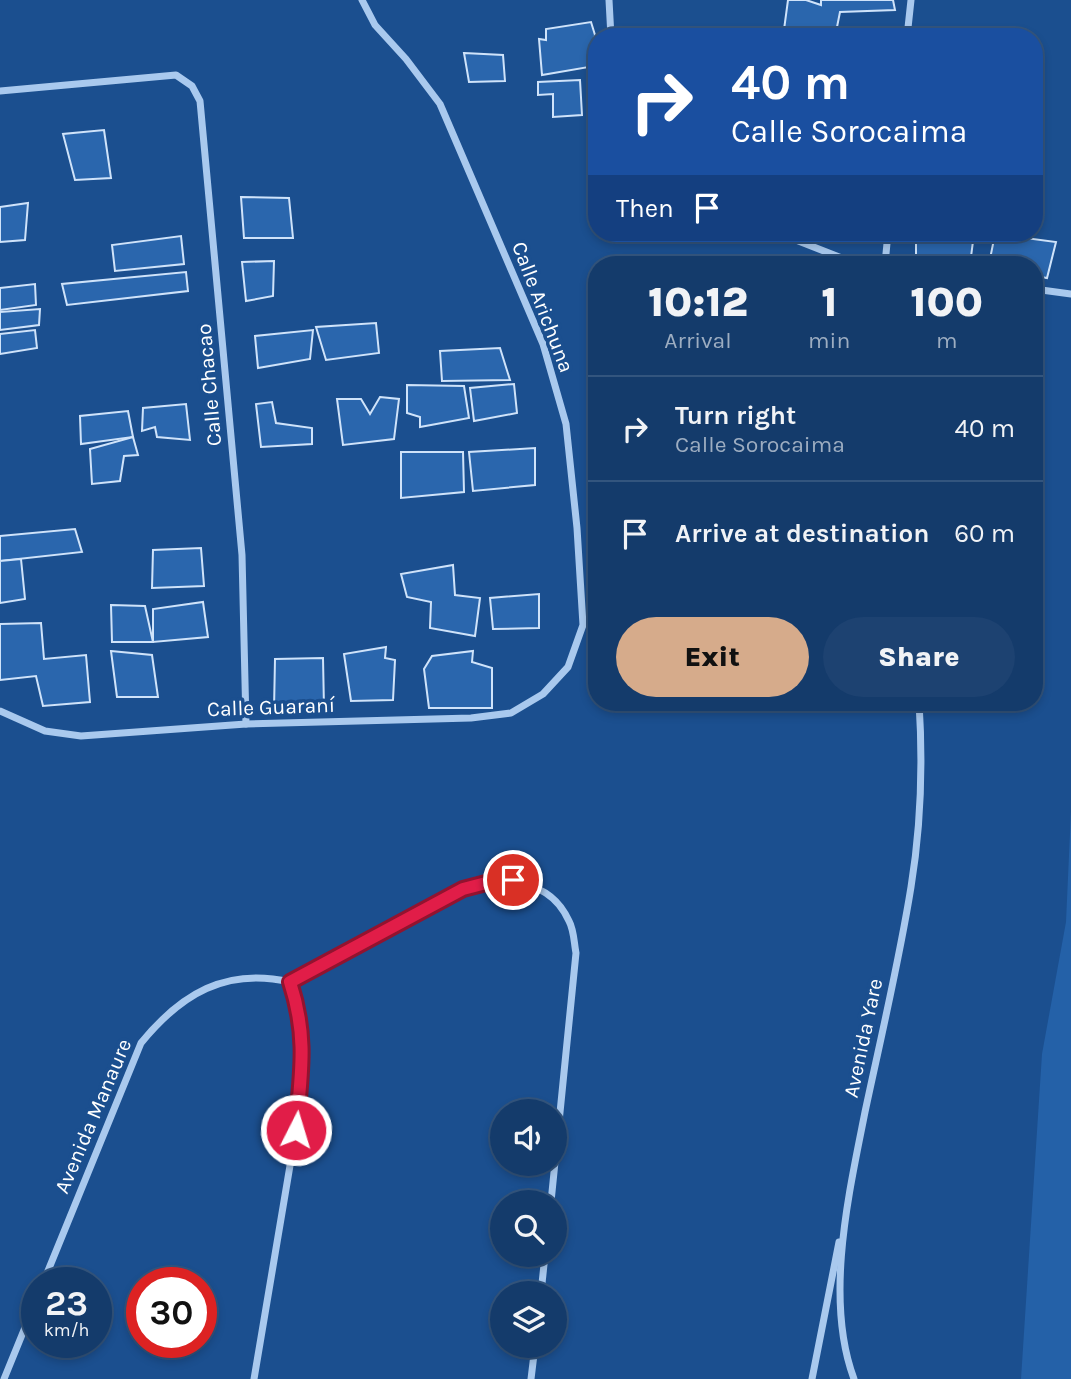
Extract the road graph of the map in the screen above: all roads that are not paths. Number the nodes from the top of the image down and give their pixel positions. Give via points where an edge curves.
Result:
1 (362, 0) edge
2 (609, 0) edge
3 (911, 0) edge
4 (611, 28) edge
5 (908, 28) edge
6 (0, 91) edge
7 (801, 242) edge
8 (837, 256) edge
9 (1043, 290) edge
10 (1071, 294) edge
11 (544, 694) joint
12 (0, 711) edge
13 (920, 711) edge
14 (246, 724) junction
15 (290, 982) junction
16 (552, 1190) edge
17 (843, 1222) junction
18 (50, 1267) edge
19 (21, 1337) edge
20 (534, 1358) edge
21 (4, 1379) edge
22 (254, 1379) edge
23 (531, 1379) edge
24 (812, 1379) edge
25 (854, 1379) edge

1 - 11 street, Calle Arichuna via 375,25 440,104 463,150 543,344 566,424 583,625 568,667
2 - 4 street
3 - 5 street
6 - 14 street, Calle Chacao via 176,75 192,86 200,101 242,555
7 - 8 street
9 - 10 street
11 - 14 street, Calle Guaraní via 511,713 471,718
12 - 14 street, Calle Guaraní via 45,731 81,736
13 - 17 street, Avenida Yare via 922,753 911,888
15 - 16 street via 463,889 513,880 557,901 570,922 576,953
15 - 18 street, Avenida Manaure via 234,978 198,993 163,1016 141,1043
15 - 22 street via 304,1044 296,1130
17 - 24 street
17 - 25 street, Avenida Yare via 842,1334
19 - 21 street
20 - 23 street

